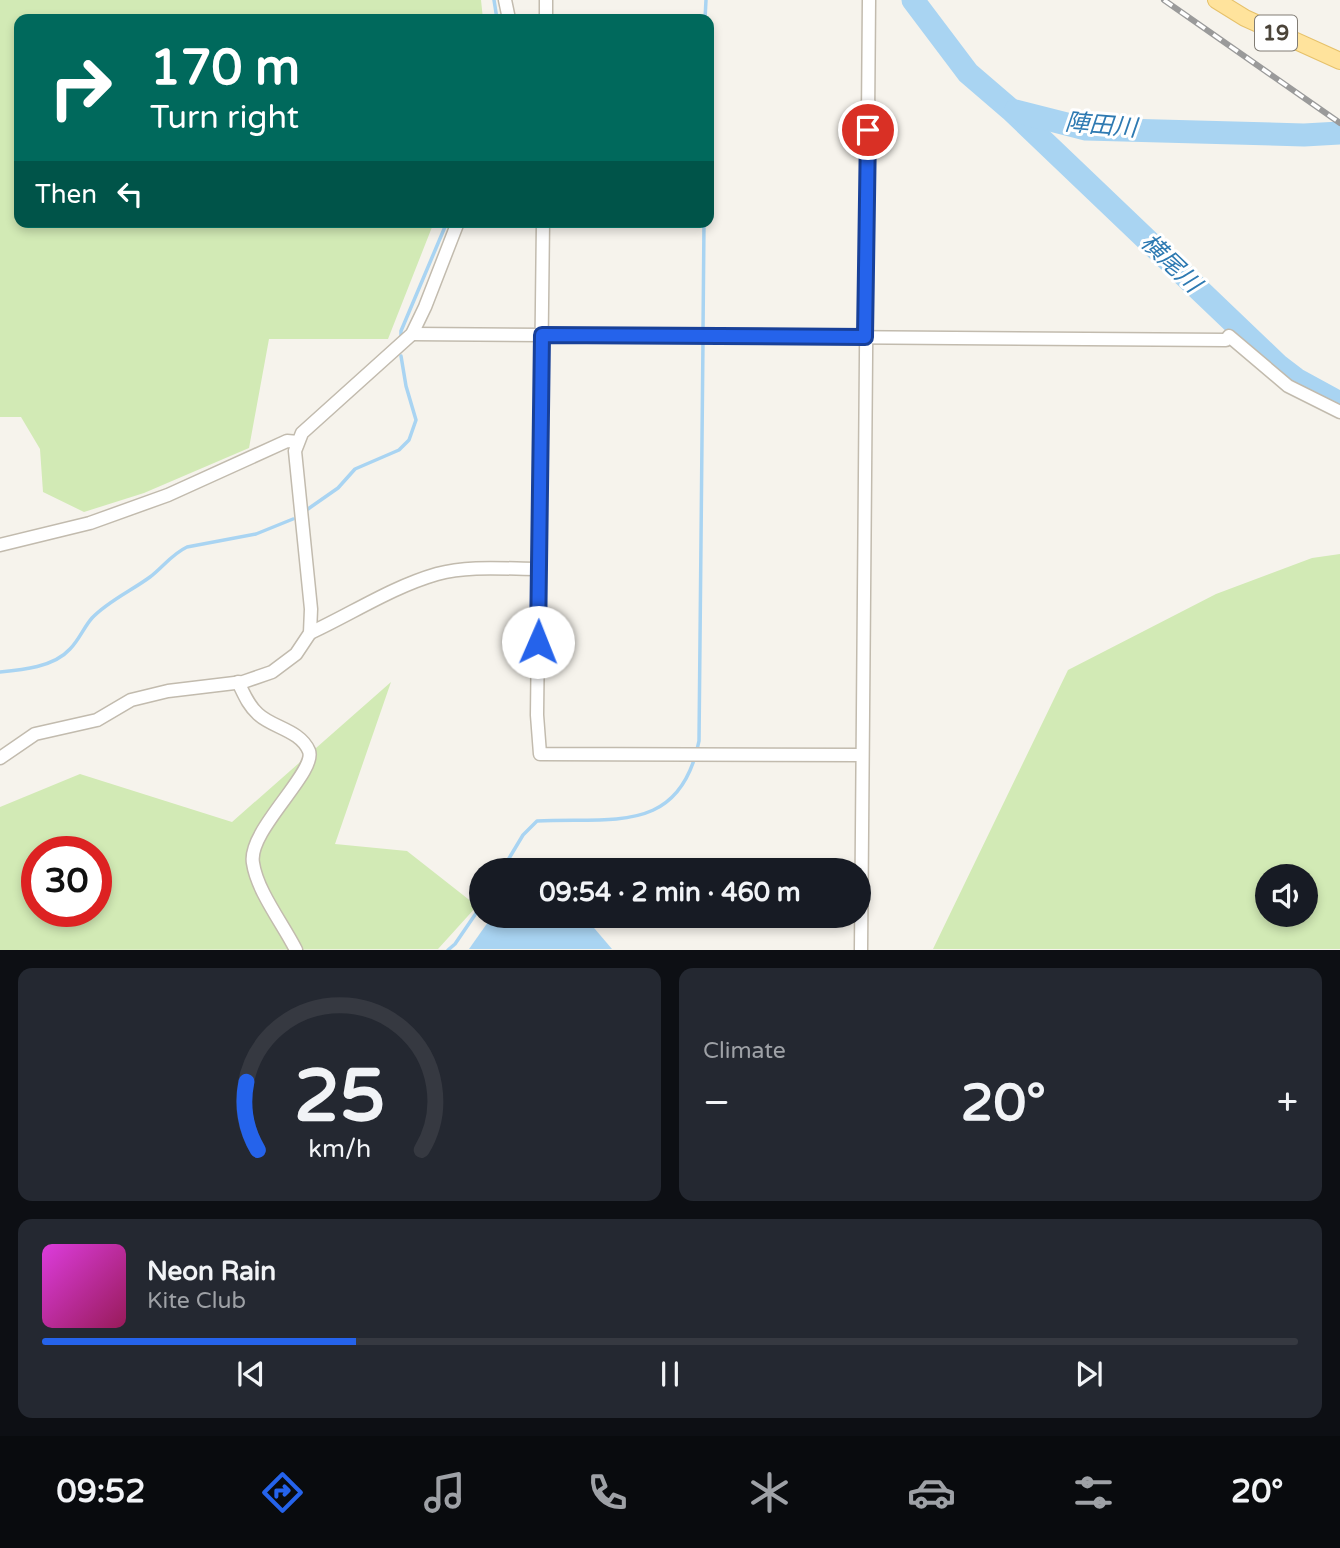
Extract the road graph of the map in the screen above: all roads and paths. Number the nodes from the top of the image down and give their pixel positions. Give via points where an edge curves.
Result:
1 (869, 0) edge
2 (1216, 0) edge
3 (1340, 61) edge
4 (455, 228) edge
5 (543, 228) edge
6 (412, 334) junction
7 (542, 335) junction
8 (865, 337) junction
9 (1340, 412) edge
10 (298, 442) junction
11 (0, 545) edge
12 (540, 569) junction
13 (310, 633) junction
14 (239, 682) junction
15 (862, 755) junction
16 (0, 758) edge
17 (296, 950) edge
18 (861, 950) edge

1 - 8 street
2 - 3 main road, 19 via 1244,18
4 - 6 street
5 - 7 street
6 - 7 street
6 - 10 street via 302,433
7 - 8 street
7 - 12 street
8 - 9 street via 1226,341 1229,336 1288,386
8 - 15 street
10 - 11 street via 288,441 168,495 90,523
10 - 13 street via 295,451
12 - 13 street via 439,573 393,590
12 - 15 street via 540,754
13 - 14 street via 296,653 272,671
14 - 16 street via 131,701 97,720 35,734
14 - 17 street via 248,704 260,716 303,742 309,751 303,772 253,851 264,893
15 - 18 street

